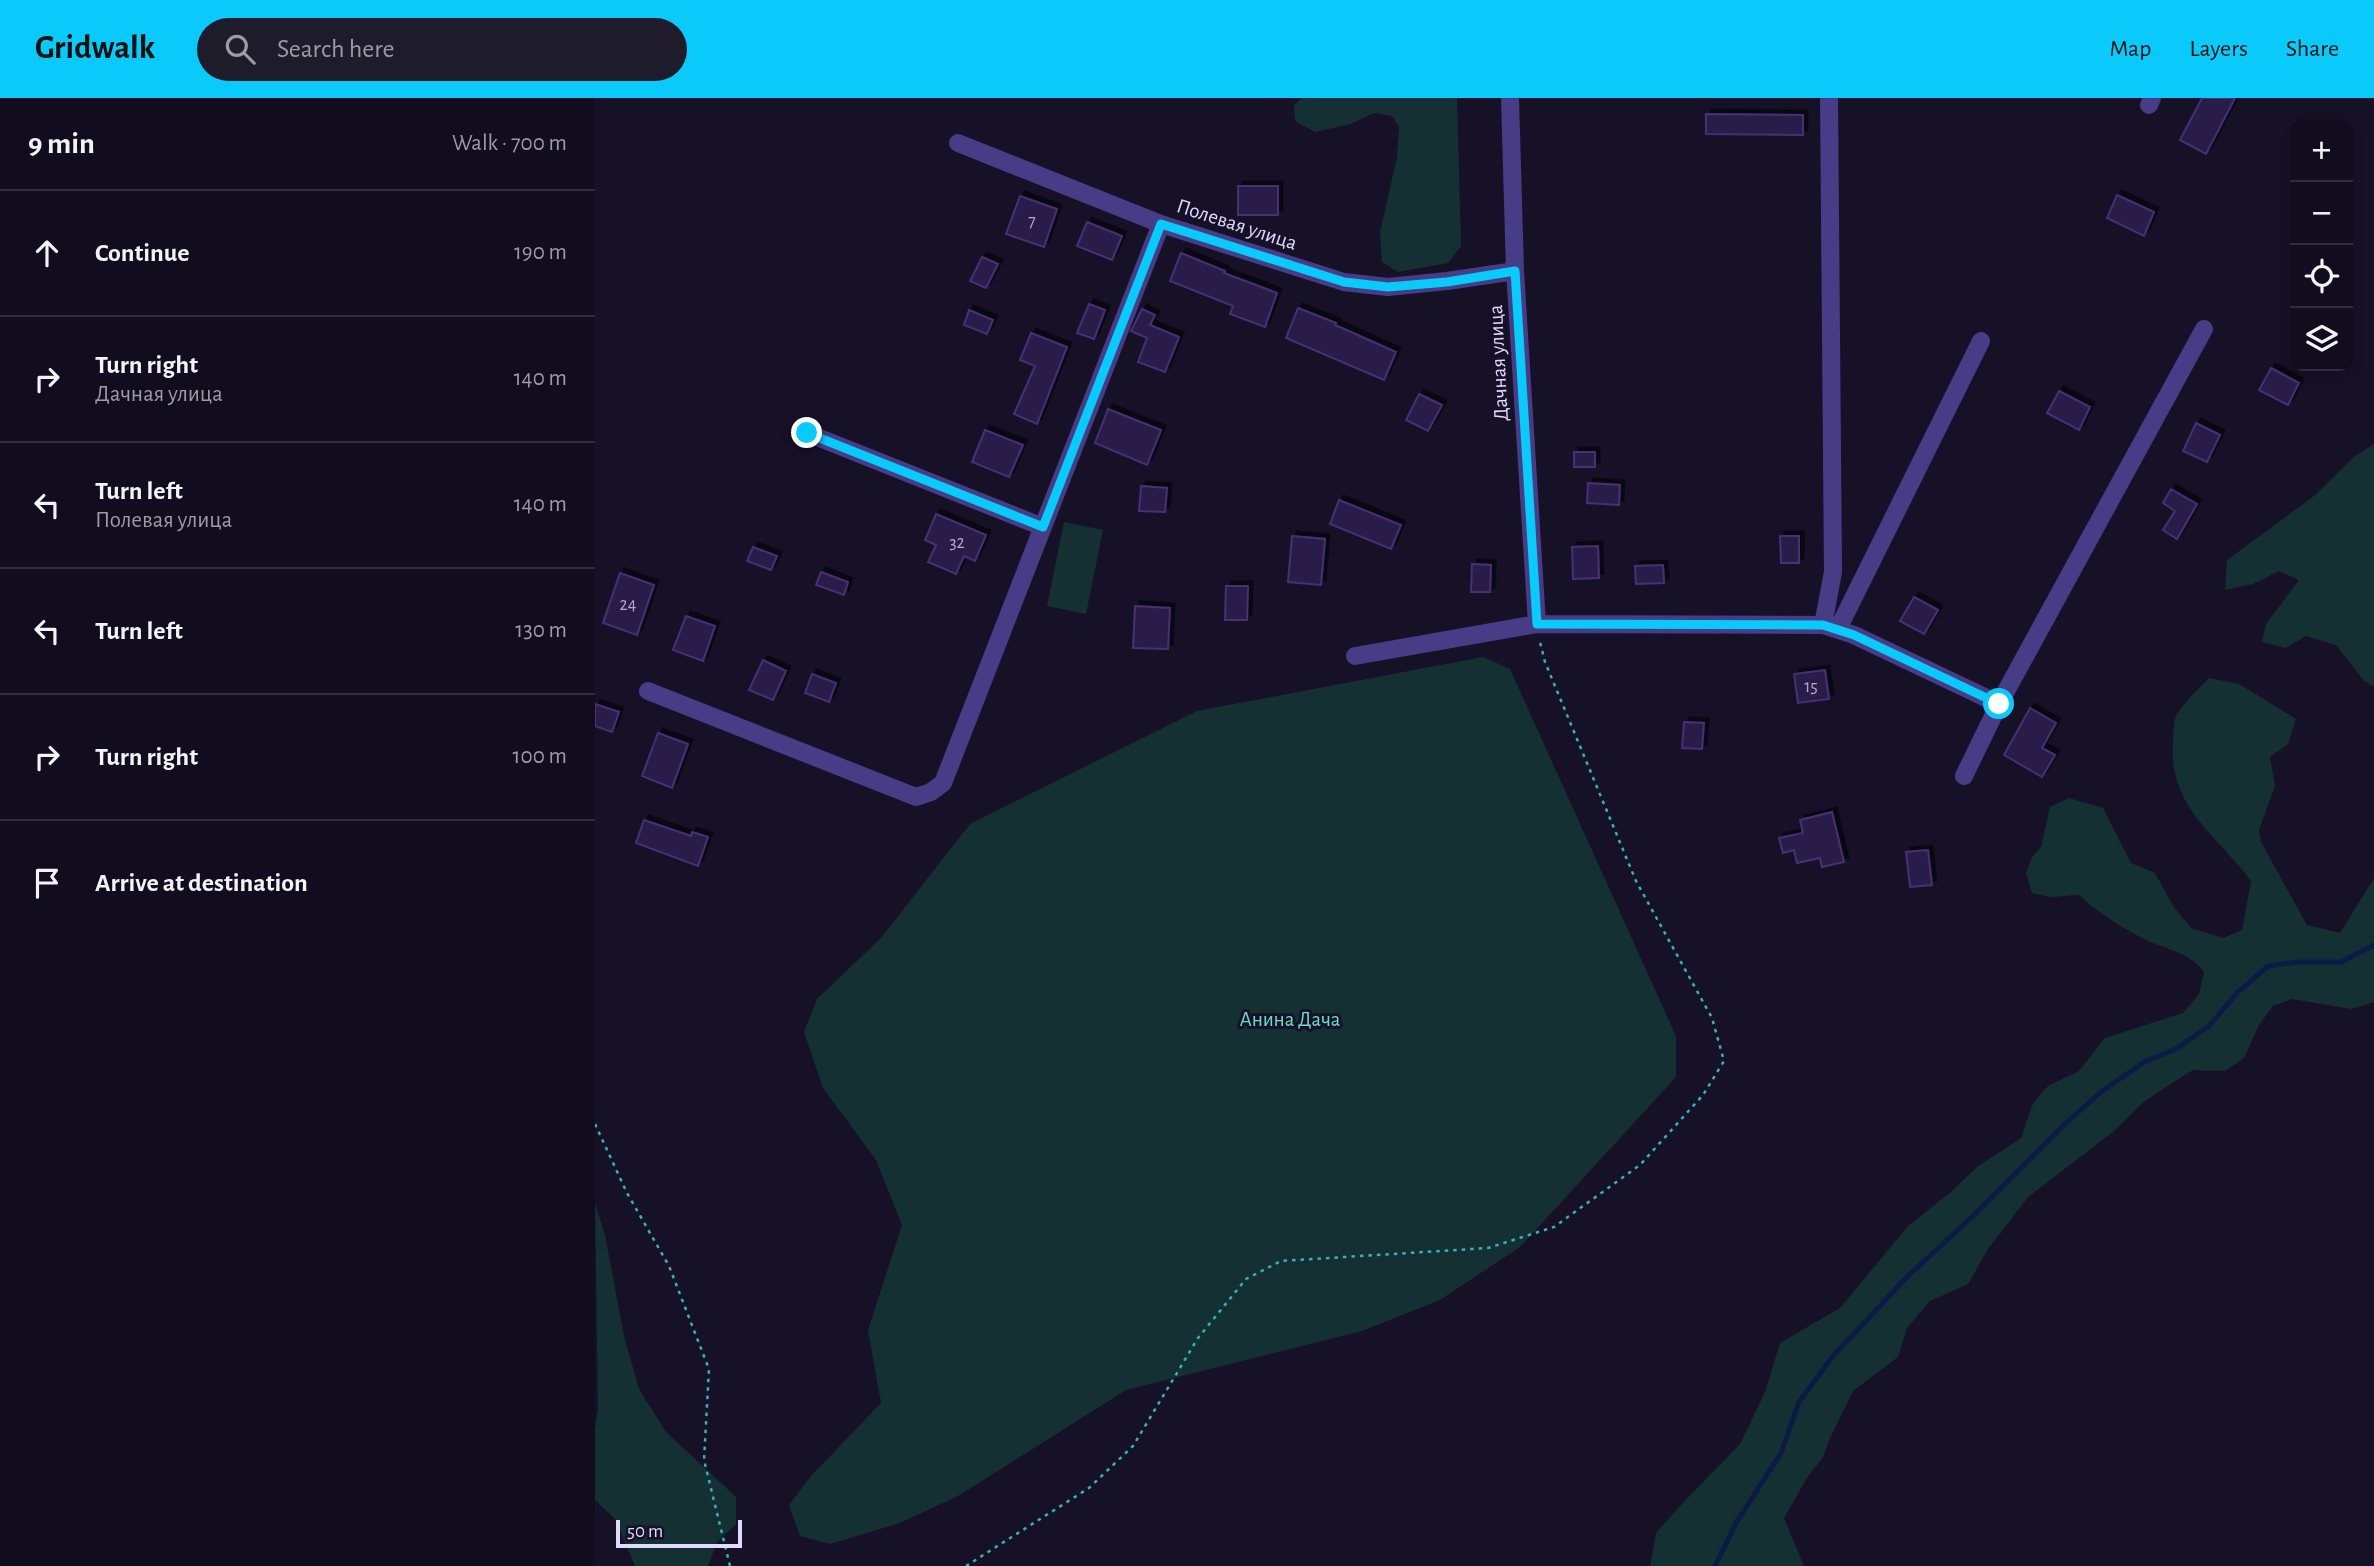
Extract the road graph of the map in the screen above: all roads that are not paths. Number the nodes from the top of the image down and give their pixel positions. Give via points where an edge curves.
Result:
1 (1510, 98) edge
2 (1829, 98) edge
3 (958, 143) dead end
4 (1161, 224) junction
5 (1515, 271) junction
6 (2204, 329) dead end
7 (1982, 341) dead end
8 (807, 433) dead end
9 (1043, 527) junction
10 (1537, 624) junction
11 (1831, 627) junction
12 (1355, 656) dead end
13 (648, 691) dead end
14 (1999, 704) junction
15 (1964, 776) dead end

1 - 5 street, Дачная улица
2 - 11 street
3 - 4 street, Полевая улица
4 - 5 street, Полевая улица via 1344,282 1388,287
4 - 9 street
5 - 10 street, Дачная улица
6 - 14 street
7 - 11 street
8 - 9 street
9 - 13 street via 943,783 931,792 916,797
10 - 11 street
10 - 12 street
11 - 14 street
14 - 15 street

